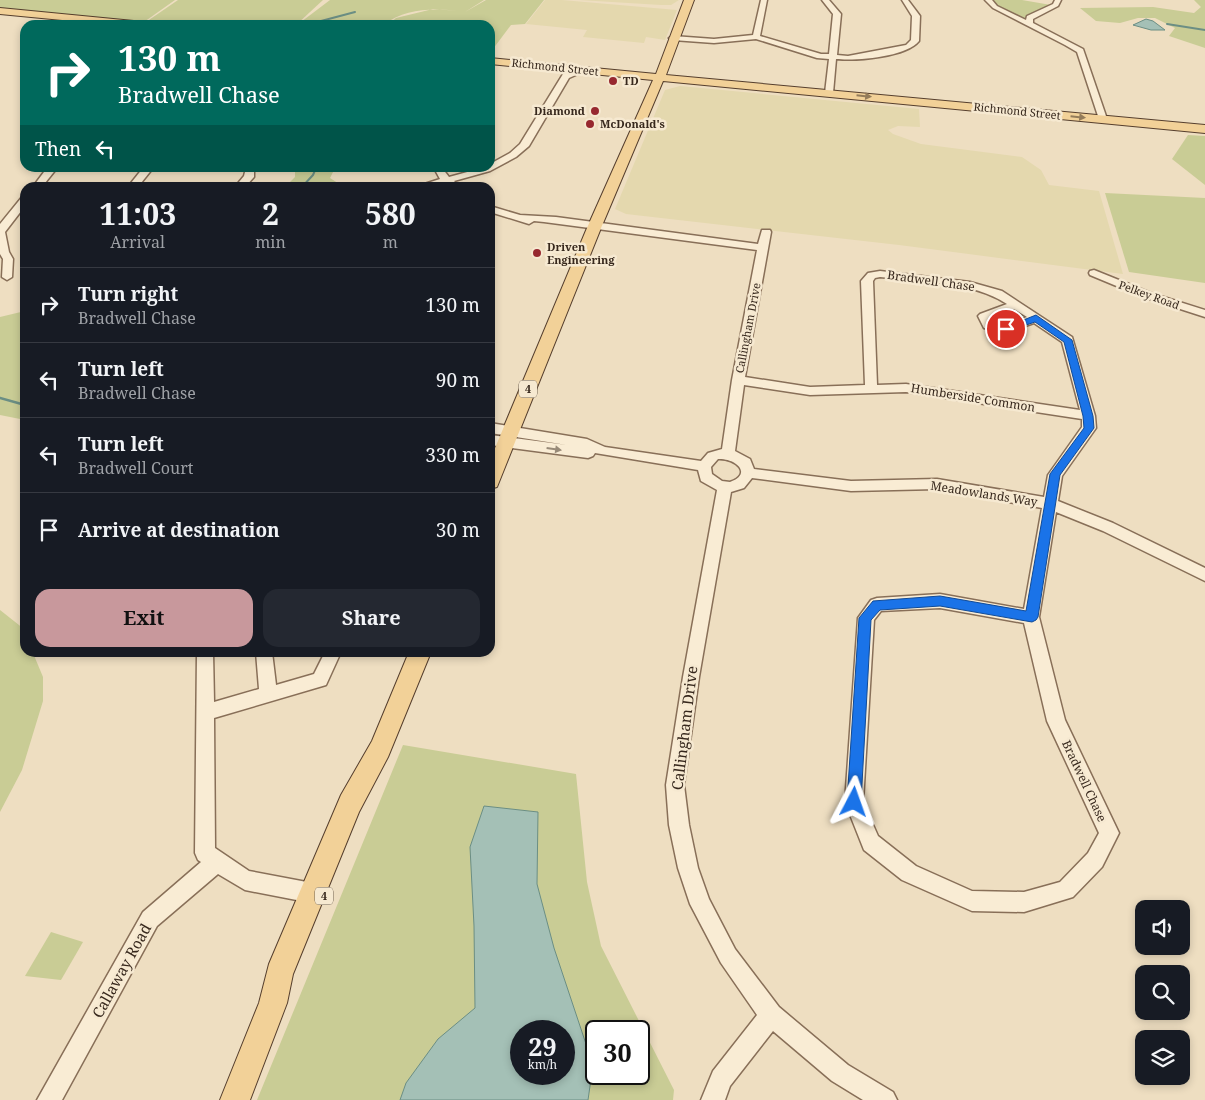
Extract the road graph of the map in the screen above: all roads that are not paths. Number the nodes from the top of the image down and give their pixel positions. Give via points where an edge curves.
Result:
1 (689, 0) edge
2 (764, 0) edge
3 (825, 0) edge
4 (905, 0) edge
5 (988, 0) edge
6 (1058, 0) edge
7 (0, 11) edge
8 (96, 20) edge
9 (1029, 24) junction
10 (756, 37) junction
11 (671, 43) junction
12 (834, 58) junction
13 (495, 60) edge
14 (495, 61) edge
15 (552, 67) junction
16 (583, 70) junction
17 (566, 76) junction
18 (657, 76) junction
19 (829, 93) junction
20 (1104, 120) junction
21 (1205, 129) edge
22 (495, 165) edge
23 (49, 172) edge
24 (145, 172) edge
25 (440, 172) edge
26 (475, 172) edge
27 (445, 180) junction
28 (41, 182) edge
29 (136, 182) edge
30 (438, 182) edge
31 (448, 182) edge
32 (20, 205) edge
33 (495, 210) edge
34 (588, 227) junction
35 (0, 231) edge
36 (766, 232) dead end
37 (763, 248) junction
38 (1094, 273) dead end
39 (7, 277) dead end
40 (1015, 305) junction
41 (1205, 314) edge
42 (1036, 318) junction
43 (738, 380) junction
44 (871, 389) junction
45 (1088, 416) junction
46 (502, 438) edge
47 (728, 454) junction
48 (495, 464) edge
49 (704, 466) junction
50 (749, 473) junction
51 (725, 487) junction
52 (1050, 504) junction
53 (1205, 574) edge
54 (1032, 617) junction
55 (205, 657) edge
56 (264, 657) edge
57 (331, 657) edge
58 (418, 657) edge
59 (268, 695) junction
60 (206, 712) junction
61 (363, 784) junction
62 (218, 861) junction
63 (312, 893) junction
64 (273, 1003) junction
65 (771, 1015) junction
66 (49, 1100) edge
67 (235, 1100) edge
68 (713, 1100) edge
69 (885, 1100) edge

1 - 11 main road
2 - 10 street
3 - 12 street via 837,14
4 - 12 street via 916,16 915,41 909,47
5 - 9 street via 995,7
6 - 9 street via 1030,18
7 - 8 main road
9 - 20 street via 1080,51
10 - 11 street
10 - 12 street
11 - 18 main road
12 - 19 street
13 - 18 main road, Richmond Street
14 - 15 main road, Richmond Street
15 - 16 main road, Richmond Street
15 - 17 street
16 - 17 street
16 - 18 main road, Richmond Street
17 - 22 street via 524,146
18 - 19 main road, Richmond Street
18 - 34 main road, 4 via 625,157
19 -> 20 main road, Richmond Street
20 - 21 main road, Richmond Street
23 - 28 street
24 - 29 street
25 - 27 street
26 - 27 street
27 - 30 street
27 - 31 street
32 - 35 street
33 - 34 street via 533,223
34 - 37 street via 613,234
34 - 46 main road, 4
35 - 39 street via 8,259
36 - 37 street, Callingham Drive
37 - 43 street, Callingham Drive
38 - 41 street, Pelkey Road via 1146,295
40 - 42 street, Bradwell Chase
40 - 42 street via 984,316 988,325 1006,329
40 - 44 street, Bradwell Chase via 998,293 970,285 880,274 872,276 867,281
42 - 45 street, Bradwell Chase via 1068,340
43 - 44 street, Humberside Common via 810,390
43 - 47 street, Callingham Drive
44 - 45 street, Humberside Common via 906,388
45 - 52 street, Bradwell Chase via 1089,428 1055,474
46 - 48 main road, 4
46 - 49 street via 584,453 602,450
47 - 49 street via 713,456
47 - 50 street via 743,461
49 - 51 street via 706,477
50 - 51 street via 742,484
50 - 52 street, Meadowlands Way via 851,486 937,484
51 - 65 street, Callingham Drive via 675,784 688,868 700,904 728,956
52 - 53 street, Meadowlands Way
52 - 54 street, Bradwell Chase
54 - 54 street, Bradwell Chase via 1056,721 1109,833 1095,860 1066,890 1024,902 972,901 909,873 871,843 854,802 866,618 877,605 940,601
55 - 60 street
56 - 59 street
57 - 59 street via 320,680
58 - 61 main road, 4
59 - 60 street
60 - 62 street via 205,853
61 - 63 main road via 350,804
61 - 64 main road, 4 via 361,806 291,978
62 - 63 street via 245,880
62 - 66 street, Callaway Road via 150,919
63 - 64 main road via 278,974
64 - 67 main road, 4
65 - 68 street via 720,1079
65 - 69 street, Callingham Drive via 840,1073

